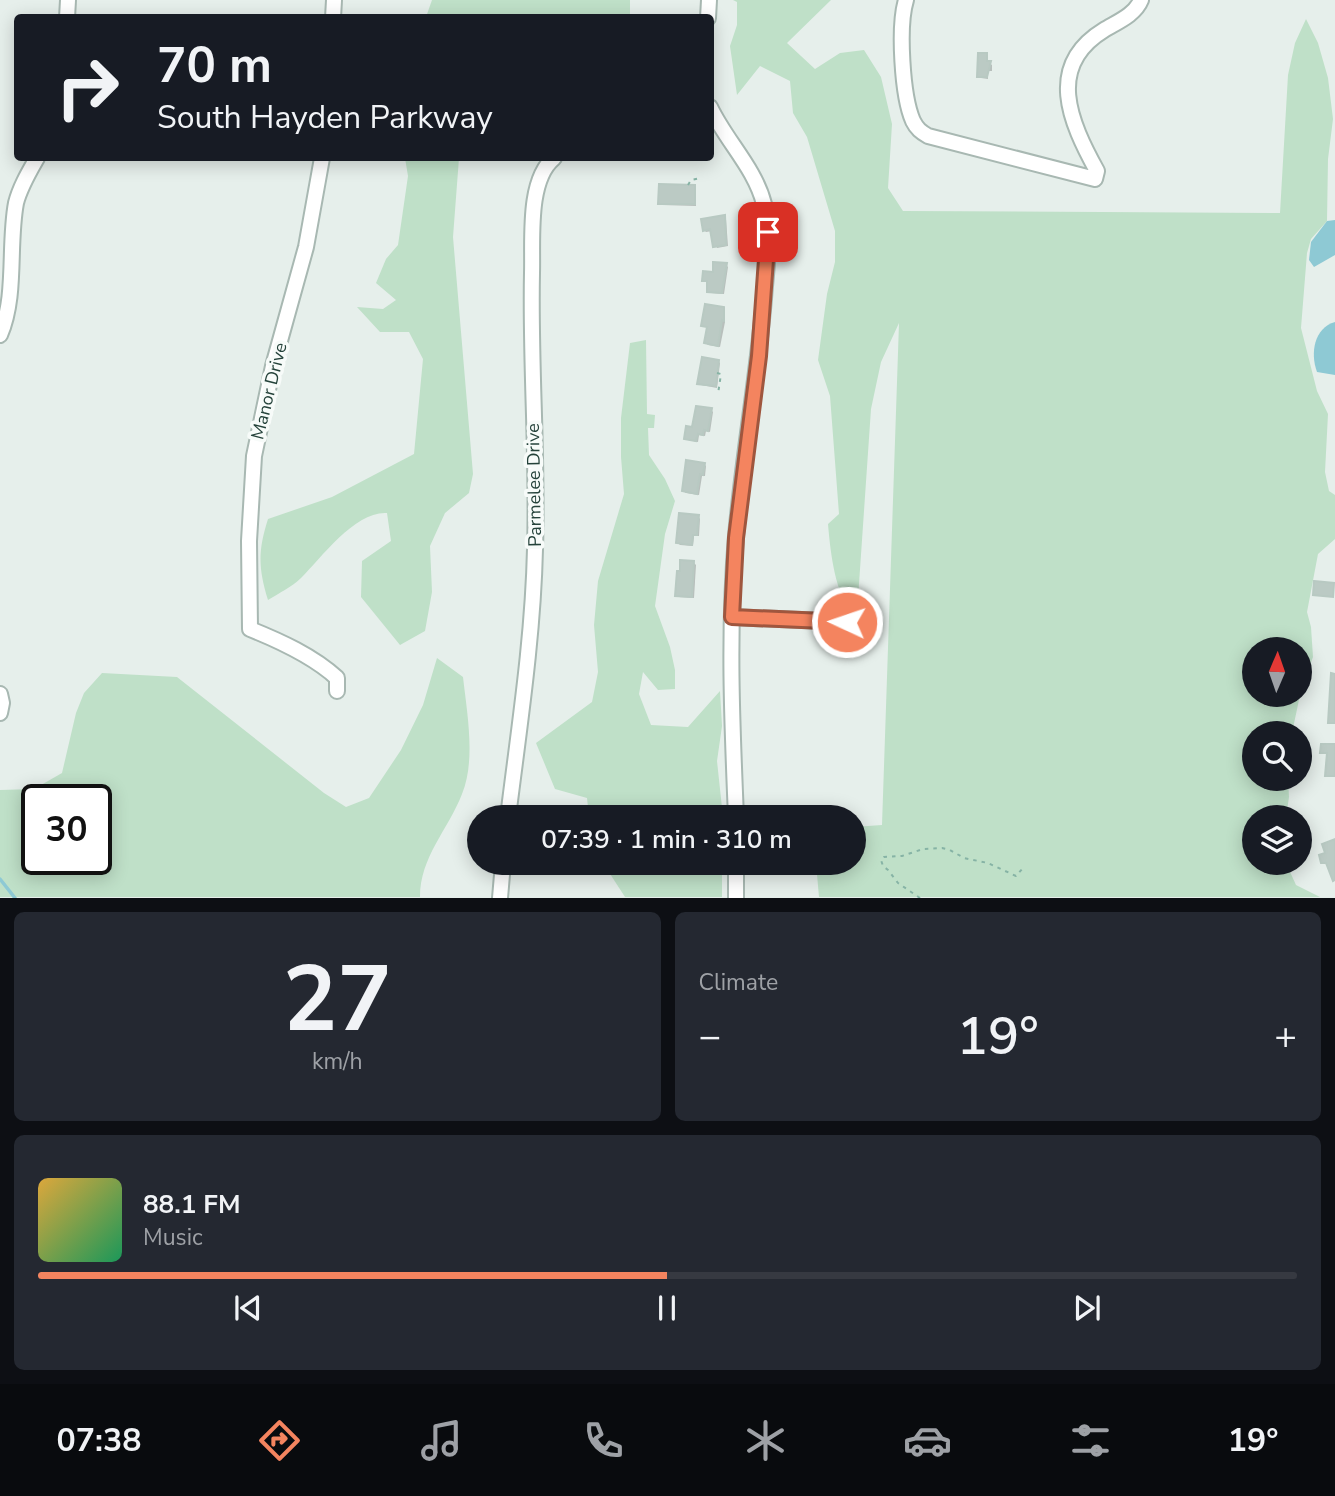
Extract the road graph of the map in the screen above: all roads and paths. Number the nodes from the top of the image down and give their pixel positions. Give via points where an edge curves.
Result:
1 (906, 0) edge
2 (1141, 0) edge
3 (717, 134) edge
4 (36, 161) edge
5 (321, 161) edge
6 (551, 161) edge
7 (700, 178) dead end
8 (688, 185) dead end
9 (0, 335) edge
10 (718, 373) dead end
11 (718, 394) dead end
12 (732, 617) junction
13 (847, 622) dead end
14 (337, 691) dead end
15 (0, 694) edge
16 (0, 713) edge
17 (510, 805) edge
18 (735, 805) edge
19 (1023, 868) dead end
20 (502, 875) edge
21 (736, 875) edge
22 (500, 898) edge
23 (736, 898) edge
24 (919, 898) edge

1 - 2 street via 903,58 908,107 919,131 1095,179 1097,170 1072,117 1068,80 1083,44 1132,13
3 - 12 street via 755,179 765,205 768,232
4 - 9 street via 17,200 8,312
5 - 14 street, Manor Drive via 306,247 272,366 254,456 250,629 321,666 337,678
6 - 17 street, Parmelee Drive via 538,183 534,214 535,561 523,715
7 - 8 path
10 - 11 path
12 - 13 street
12 - 18 street
15 - 16 street
19 - 24 path via 1016,876 942,848 884,857 883,866
20 - 22 street
21 - 23 street

